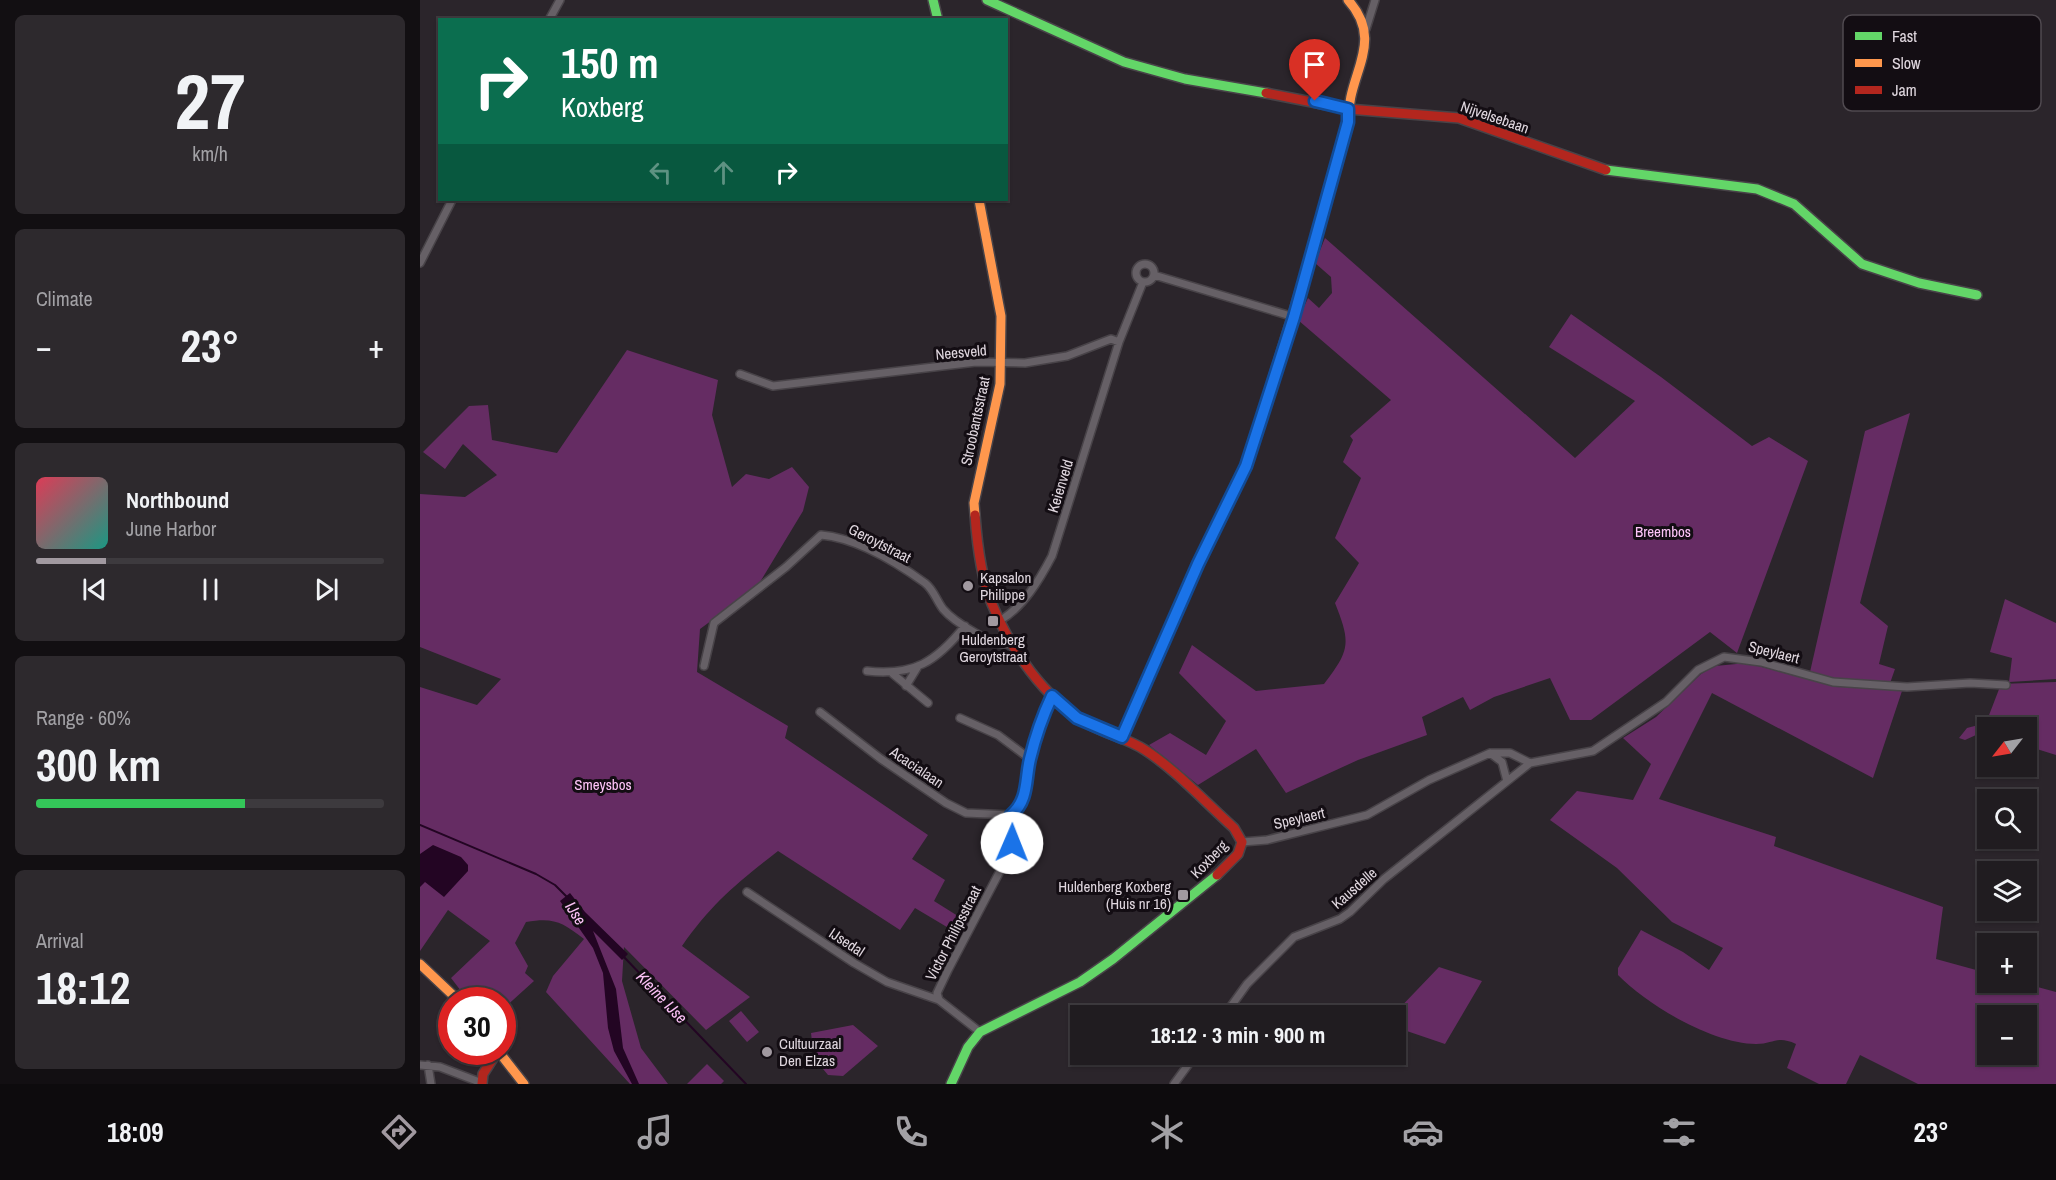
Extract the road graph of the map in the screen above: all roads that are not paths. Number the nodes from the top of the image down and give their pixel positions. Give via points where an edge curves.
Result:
1 (560, 0) edge
2 (933, 0) edge
3 (987, 0) edge
4 (1348, 0) edge
5 (1375, 0) edge
6 (550, 18) edge
7 (938, 18) edge
8 (1366, 29) junction
9 (1348, 109) junction
10 (451, 201) edge
11 (979, 201) edge
12 (420, 263) edge
13 (1154, 275) junction
14 (1143, 282) junction
15 (1977, 295) dead end
16 (1294, 317) junction
17 (1119, 342) junction
18 (1001, 362) junction
19 (740, 374) dead end
20 (999, 621) junction
21 (965, 626) junction
22 (1011, 644) junction
23 (704, 666) dead end
24 (917, 667) junction
25 (867, 671) dead end
26 (893, 674) junction
27 (2006, 685) dead end
28 (906, 686) junction
29 (1052, 696) junction
30 (928, 703) dead end
31 (820, 712) dead end
32 (960, 718) dead end
33 (1122, 737) junction
34 (1490, 753) junction
35 (1030, 759) junction
36 (1530, 763) junction
37 (1507, 781) junction
38 (1011, 815) junction
39 (1242, 842) junction
40 (747, 892) dead end
41 (420, 964) edge
42 (444, 987) edge
43 (939, 1000) junction
44 (1232, 1005) edge
45 (980, 1032) junction
46 (424, 1065) edge
47 (489, 1065) edge
48 (509, 1065) edge
49 (1188, 1065) edge
50 (482, 1083) edge
51 (431, 1084) edge
52 (524, 1084) edge
53 (951, 1084) edge
54 (1174, 1084) edge

1 - 6 street
2 - 7 street
3 - 9 street, Nijvelsebaan via 1124,62 1185,79
4 - 8 street
5 - 8 street
8 - 9 street
9 - 15 street, Nijvelsebaan via 1459,118 1600,170 1757,189 1794,204 1862,264
9 - 16 street via 1348,122
10 - 12 street
11 - 18 street, Stroobantsstraat via 1000,304
13 - 14 street
13 - 14 street via 1150,265 1142,264 1136,276
13 - 16 street
14 - 17 street
16 - 33 street via 1246,466
17 - 18 street, Neesveld via 1111,339 1046,361
17 - 20 street, Keienveld via 1052,556 1043,575 1012,613
18 - 19 street, Neesveld via 773,386
18 - 20 street, Stroobantsstraat via 974,503 981,563
20 - 22 street, Stroobantsstraat
21 - 22 street, Geroytstraat via 1002,646
21 - 23 street, Geroytstraat via 918,579 846,538 821,535 714,623
21 - 24 street via 940,653
22 - 29 street, Koxberg
24 - 26 street
24 - 28 street
25 - 26 street
26 - 28 street
27 - 36 street, Speylaert via 1906,687 1833,682 1753,660 1724,657 1698,670 1666,702 1602,748
28 - 30 street
29 - 33 street, Koxberg via 1077,718
29 - 35 street
31 - 38 street, Acacialaan via 946,803 966,813
32 - 35 street via 998,735
33 - 39 street, Koxberg via 1160,761 1238,832
34 - 36 street, Speylaert via 1510,753
34 - 37 street via 1502,762
34 - 39 street, Speylaert via 1429,780 1367,815 1267,840
35 - 38 street via 1026,794 1019,809
36 - 37 street, Speylaert
37 - 44 street, Kausdelle via 1384,879 1350,912 1294,937 1247,984
38 - 43 street, Victor Philipsstraat via 1015,831 1009,854 948,970
39 - 45 street, Koxberg via 1238,854 1207,885 1113,959 1080,982
40 - 43 street, IJsedal via 887,982
41 - 42 street
43 - 45 street, Victor Philipsstraat
45 - 53 street, Koxberg via 968,1047
46 - 50 street via 440,1066
46 - 51 street
47 - 50 street
48 - 52 street
49 - 54 street

